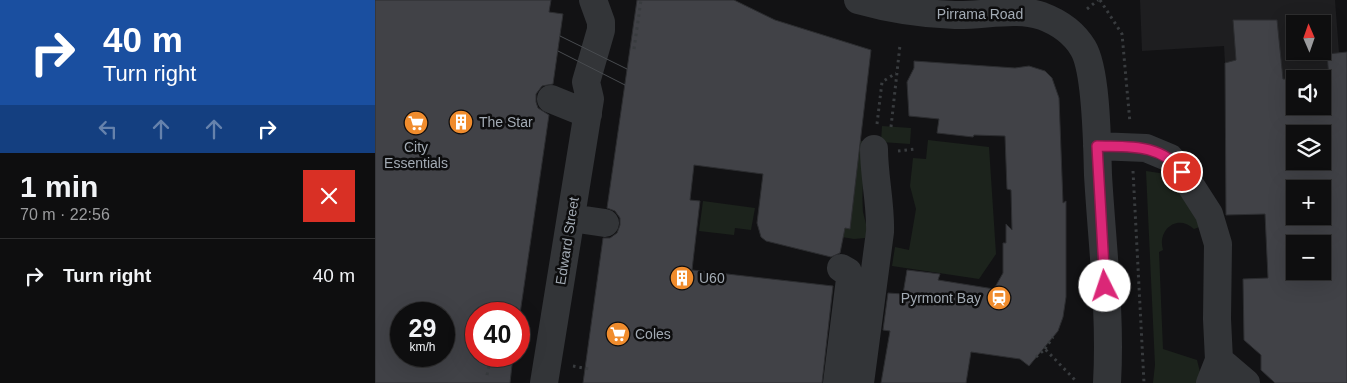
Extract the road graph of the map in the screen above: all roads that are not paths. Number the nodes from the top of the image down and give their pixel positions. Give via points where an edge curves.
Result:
1 (593, 0) edge
2 (858, 0) edge
3 (551, 99) dead end
4 (589, 106) junction
5 (875, 140) road end
6 (1097, 146) junction
7 (571, 218) junction
8 (605, 223) dead end
9 (841, 268) dead end
10 (1214, 371) edge
11 (861, 375) edge
12 (544, 383) edge
13 (837, 383) edge
14 (1107, 383) edge
15 (1246, 383) edge

1 - 4 street, Edward Street via 601,30 587,82
2 - 6 street, Pirrama Road via 932,14 1039,15 1068,31 1083,48 1088,60
3 - 4 street
4 - 7 street, Edward Street
5 - 11 street via 874,167 881,215
6 - 10 street via 1155,150 1170,158 1213,223 1218,244
6 - 14 street, Pirrama Road
7 - 8 street
7 - 12 street, Edward Street
9 - 13 street via 848,272 850,278
10 - 15 street

